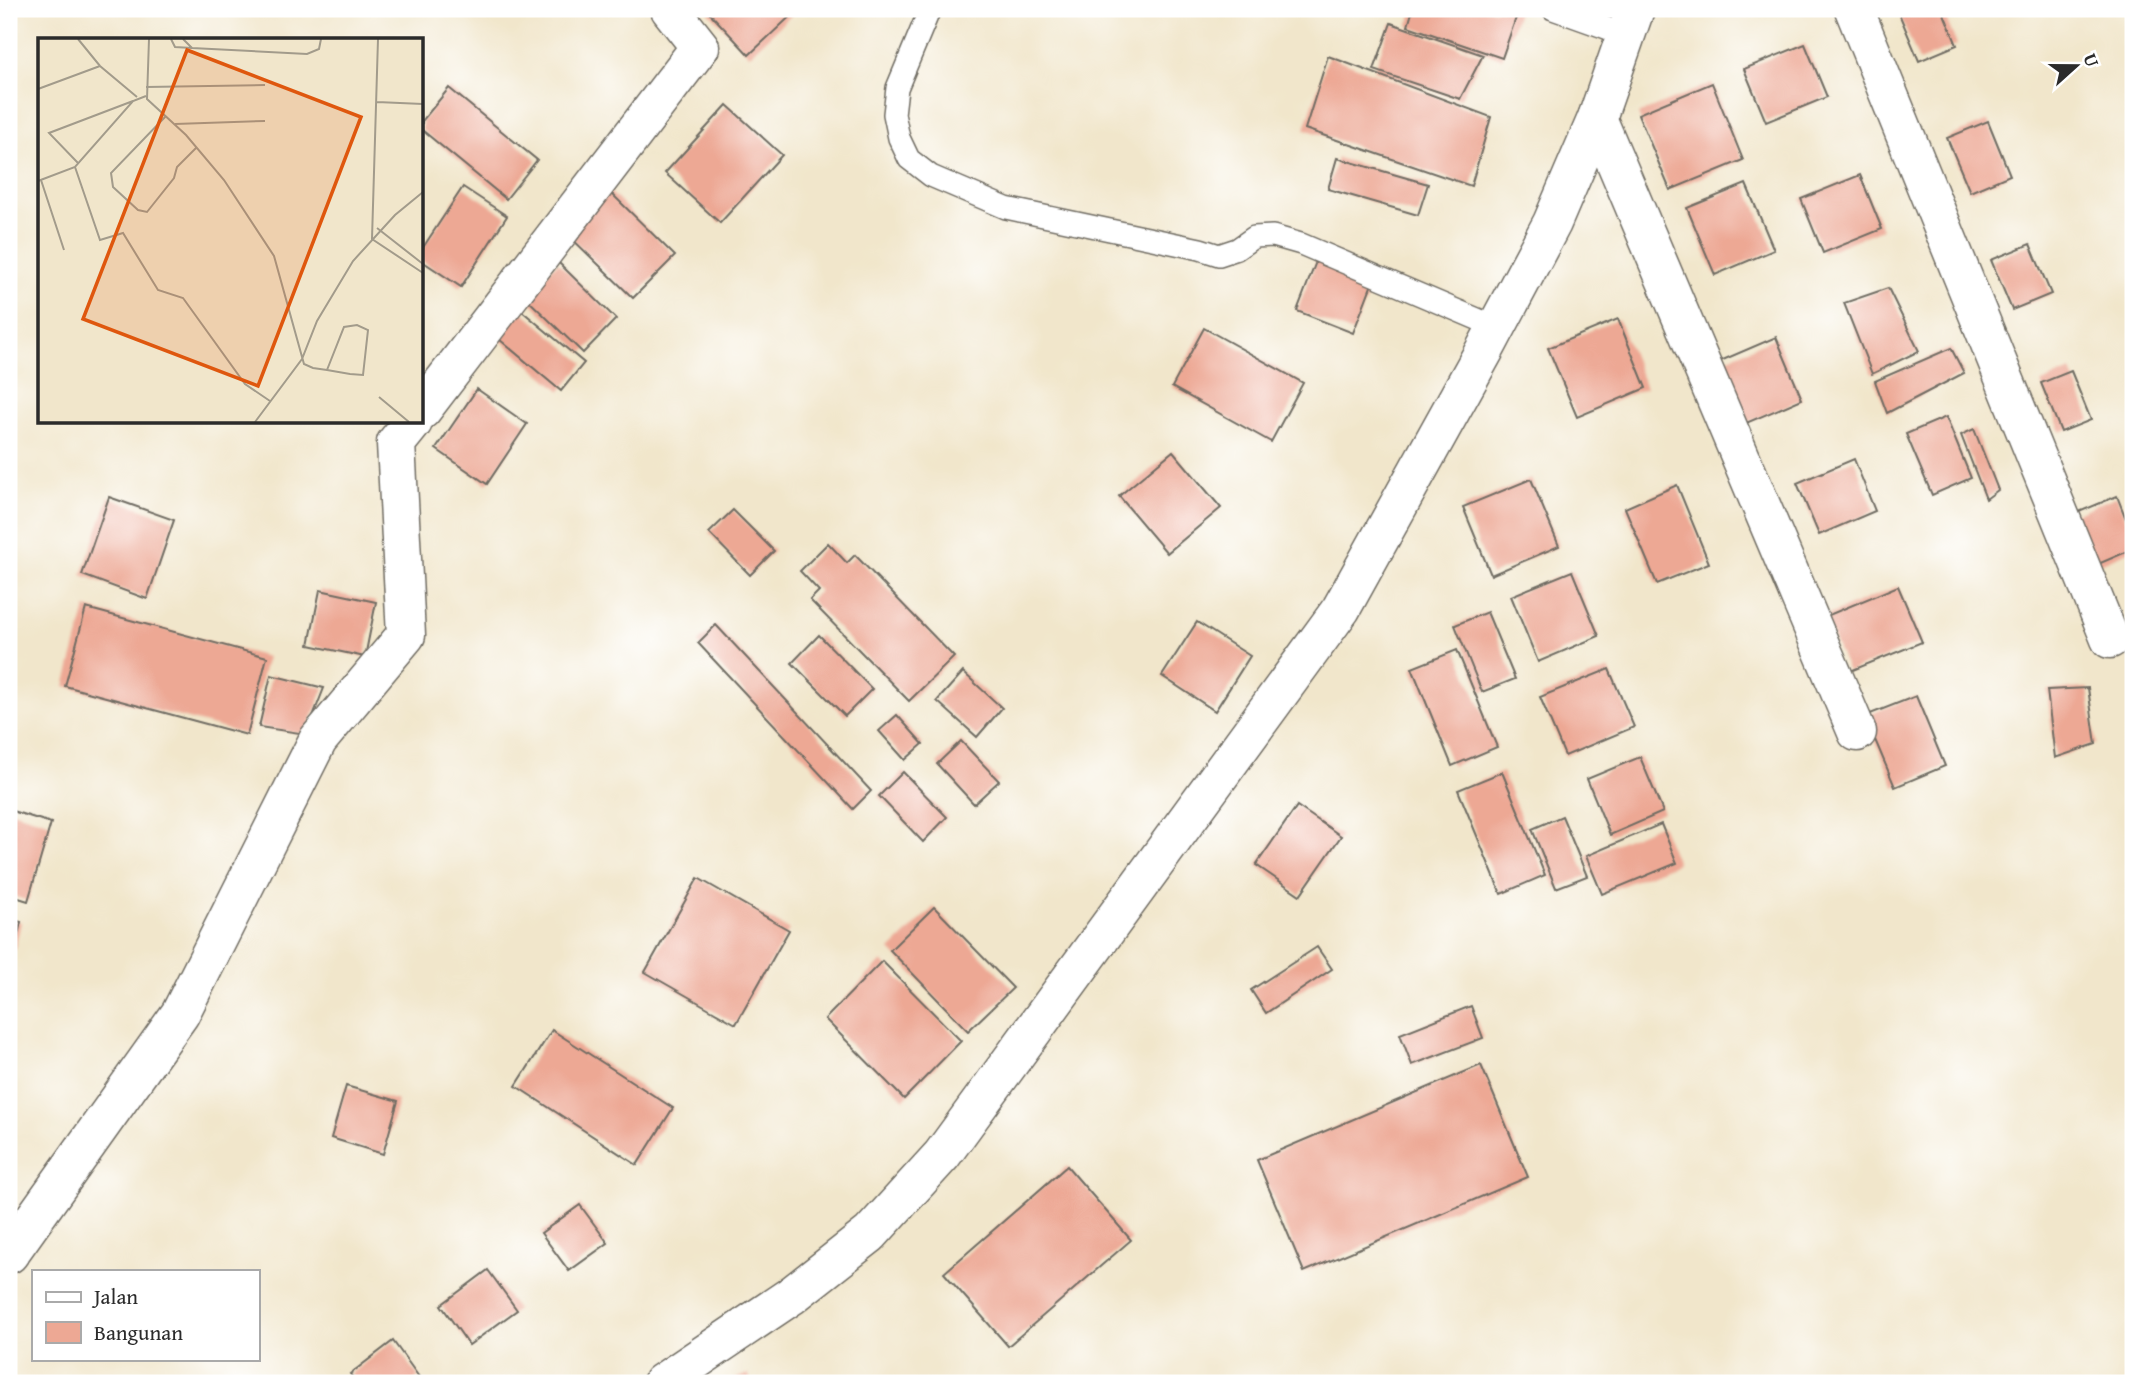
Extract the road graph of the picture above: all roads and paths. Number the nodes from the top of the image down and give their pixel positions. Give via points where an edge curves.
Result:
1 (670, 9) edge
2 (930, 9) edge
3 (1553, 9) edge
4 (1854, 9) edge
5 (1631, 22) edge
6 (1597, 118) junction
7 (1496, 327) junction
8 (424, 407) edge
9 (410, 424) edge
10 (2110, 639) dead end
11 (1857, 732) dead end
12 (9, 1254) edge
13 (662, 1383) edge

1 - 8 street via 700,47
2 - 7 lane via 897,88 894,114 909,159 931,176 1006,208 1219,255 1254,237 1273,236
3 - 5 lane
4 - 10 street
5 - 6 street
6 - 7 street via 1552,223
6 - 11 street
7 - 13 street via 1341,610 942,1155 870,1234 791,1296
9 - 12 street via 396,443 406,635 318,740 180,1014

